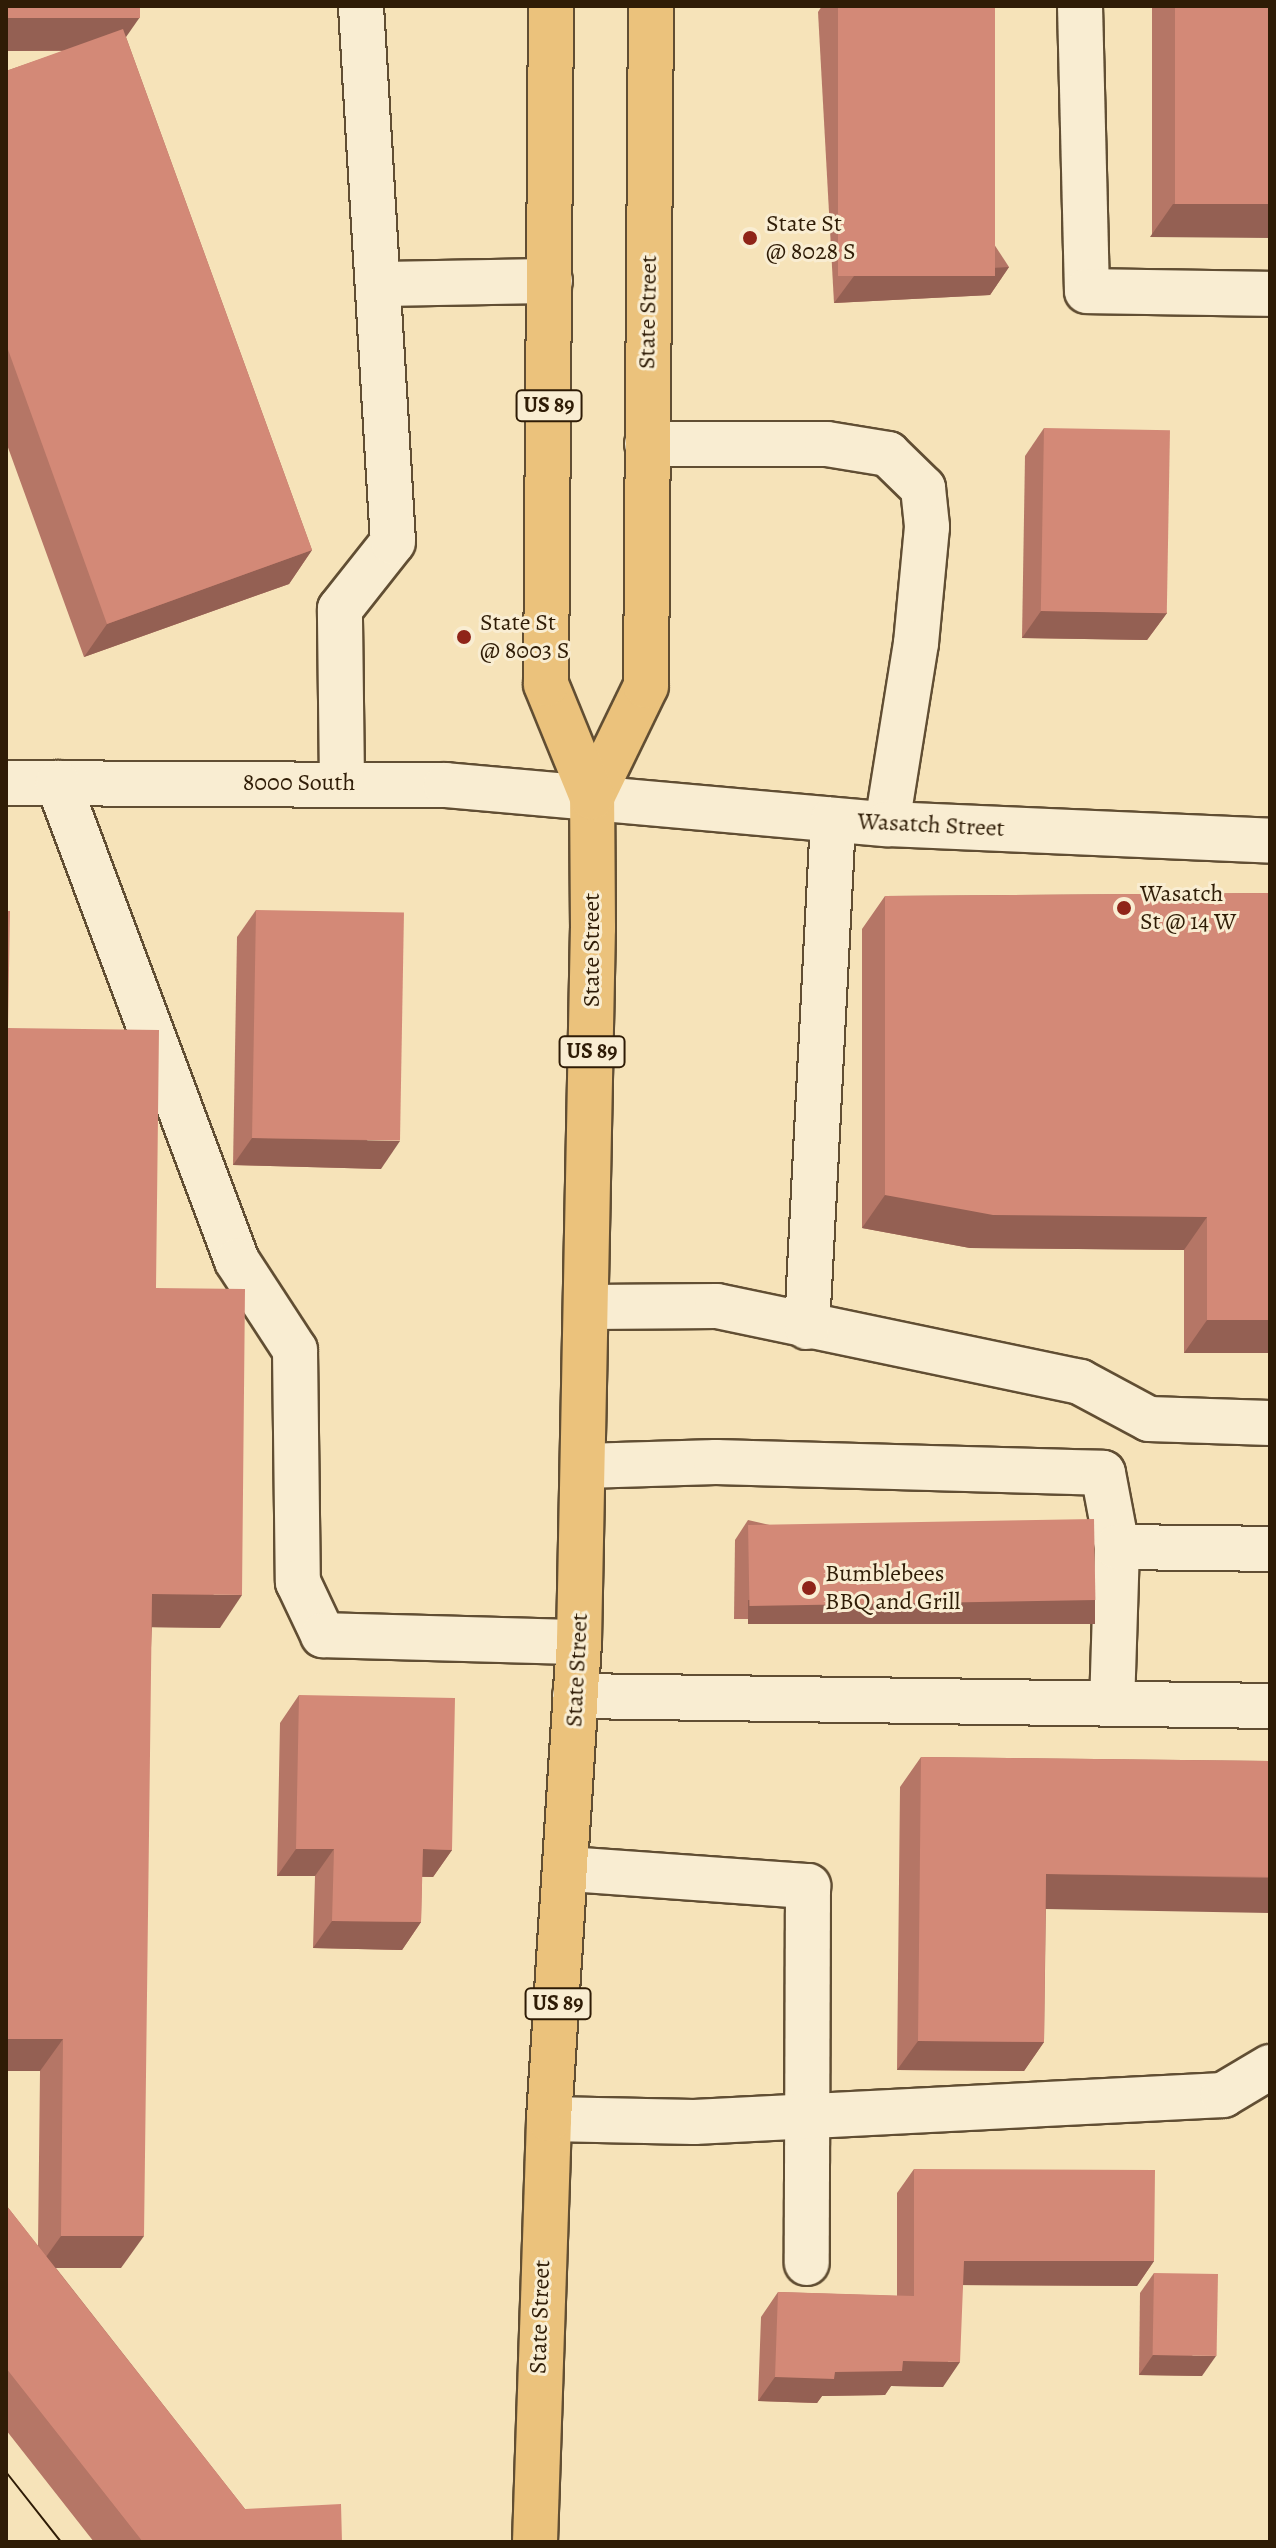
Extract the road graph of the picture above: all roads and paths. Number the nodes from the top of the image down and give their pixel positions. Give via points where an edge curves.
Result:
1 (361, 6) edge
2 (551, 6) edge
3 (651, 6) edge
4 (1080, 6) edge
5 (550, 281) junction
6 (378, 284) junction
7 (1270, 294) edge
8 (647, 444) junction
9 (6, 783) edge
10 (58, 783) junction
11 (342, 783) junction
12 (592, 797) junction
13 (833, 820) junction
14 (887, 824) junction
15 (1270, 841) edge
16 (589, 1307) junction
17 (807, 1327) junction
18 (1149, 1419) junction
19 (1270, 1423) edge
20 (584, 1466) junction
21 (1103, 1473) junction
22 (1117, 1547) junction
23 (1270, 1549) edge
24 (579, 1642) junction
25 (575, 1696) junction
26 (1112, 1702) junction
27 (1270, 1706) edge
28 (568, 1869) junction
29 (1270, 2067) edge
30 (808, 2117) junction
31 (549, 2119) junction
32 (807, 2263) dead end
33 (535, 2542) edge

1 - 6 street
2 - 5 main road, State Street / US 89
3 - 8 main road, State Street / US 89
4 - 7 street via 1087,291
5 - 6 street
5 - 12 main road, State Street / US 89 via 546,684
6 - 11 street via 393,542 340,609
8 - 12 main road, State Street / US 89 via 646,686
8 - 14 street via 827,444 888,454 923,488 927,527 916,643
9 - 10 street, 8000 South
10 - 11 street, 8000 South
10 - 24 street via 237,1261 295,1350 298,1582 323,1635
11 - 12 street, 8000 South
12 - 13 street, Wasatch Street
12 - 16 main road, State Street / US 89
13 - 14 street, Wasatch Street
13 - 17 street
14 - 15 street, Wasatch Street
16 - 17 street via 717,1306
16 - 20 main road, State Street / US 89
17 - 18 street via 1080,1382
18 - 19 street
18 - 21 street
20 - 21 street via 716,1462
20 - 24 main road, State Street / US 89
21 - 22 street
22 - 23 street
22 - 26 street
24 - 25 main road, State Street / US 89
25 - 26 street
25 - 28 main road, State Street / US 89
26 - 27 street
28 - 30 street via 808,1886
28 - 31 main road, State Street / US 89
29 - 30 street via 1223,2095
30 - 31 street
30 - 32 street
31 - 33 main road, State Street / US 89

